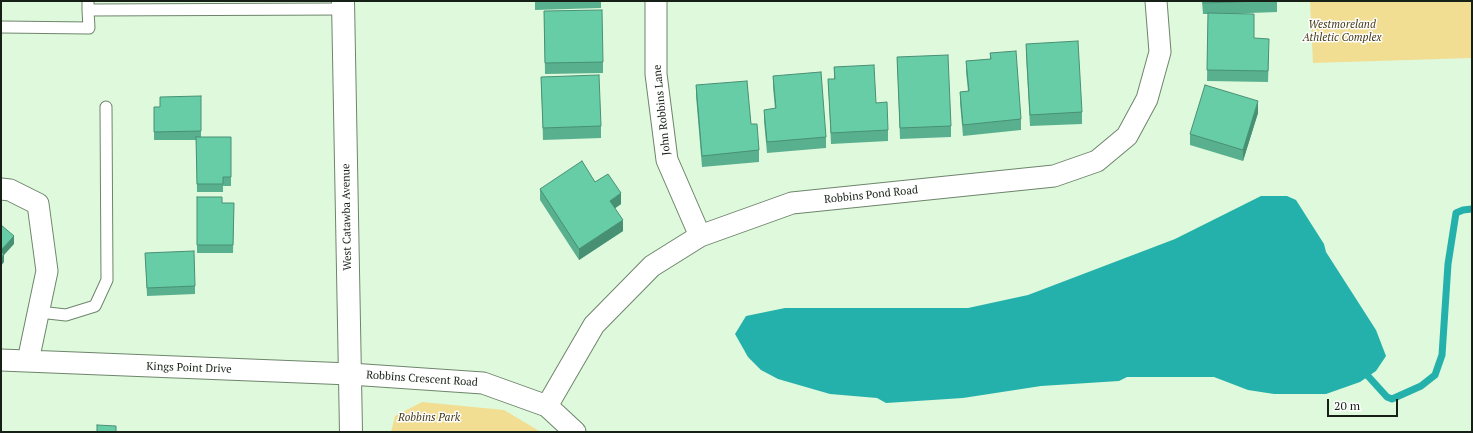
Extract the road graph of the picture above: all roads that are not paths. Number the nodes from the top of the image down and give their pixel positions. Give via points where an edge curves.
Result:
1 (656, 1) edge
2 (1156, 1) edge
3 (343, 5) edge
4 (88, 6) edge
5 (157, 6) edge
6 (1, 27) edge
7 (106, 107) dead end
8 (1, 189) edge
9 (700, 236) junction
10 (39, 312) junction
11 (1, 360) edge
12 (28, 361) junction
13 (350, 374) junction
14 (547, 406) junction
15 (351, 432) edge
16 (575, 432) edge

1 - 9 street, John Robbins Lane via 656,74 667,160
2 - 9 street, Robbins Pond Road via 1160,52 1147,99 1127,136 1097,161 1054,176 792,203
3 - 5 lane
3 - 13 main road, West Catawba Avenue
4 - 5 lane
4 - 6 lane via 88,28
7 - 10 lane via 108,280 95,306 66,315
8 - 10 street via 10,190 38,204 47,271
9 - 14 street, Robbins Pond Road via 652,266 594,325
10 - 12 street
11 - 12 street, Kings Point Drive
12 - 13 street, Kings Point Drive
13 - 14 street, Robbins Crescent Road via 483,383
13 - 15 main road, West Catawba Avenue
14 - 16 street, Robbins Crescent Road

